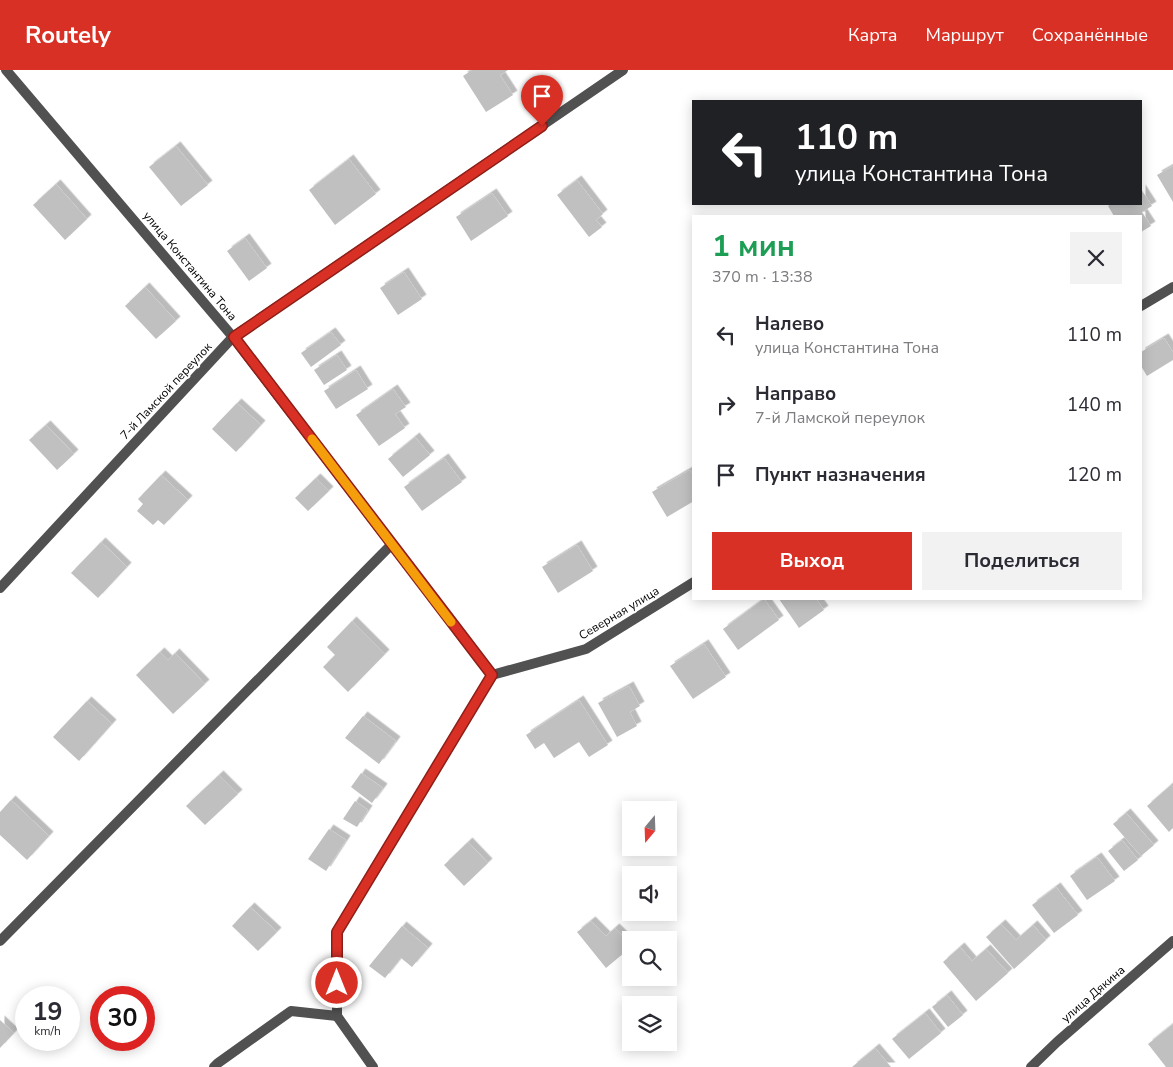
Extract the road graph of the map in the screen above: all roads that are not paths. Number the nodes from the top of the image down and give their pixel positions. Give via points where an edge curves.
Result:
1 (6, 70) edge
2 (623, 70) edge
3 (1173, 287) edge
4 (1142, 305) edge
5 (234, 337) junction
6 (392, 544) junction
7 (692, 583) edge
8 (0, 588) edge
9 (492, 675) junction
10 (0, 941) edge
11 (1173, 941) edge
12 (337, 1016) junction
13 (214, 1067) edge
14 (373, 1067) edge
15 (1031, 1067) edge

1 - 5 street, улица Константина Тона
2 - 5 street, 7-й Ламской переулок
3 - 4 street
5 - 6 street, улица Константина Тона
5 - 8 street, 7-й Ламской переулок
6 - 9 street, улица Константина Тона
6 - 10 street
7 - 9 street, Северная улица via 586,650
9 - 12 street via 337,932
11 - 15 street, улица Дякина
12 - 13 street via 291,1011
12 - 14 street

